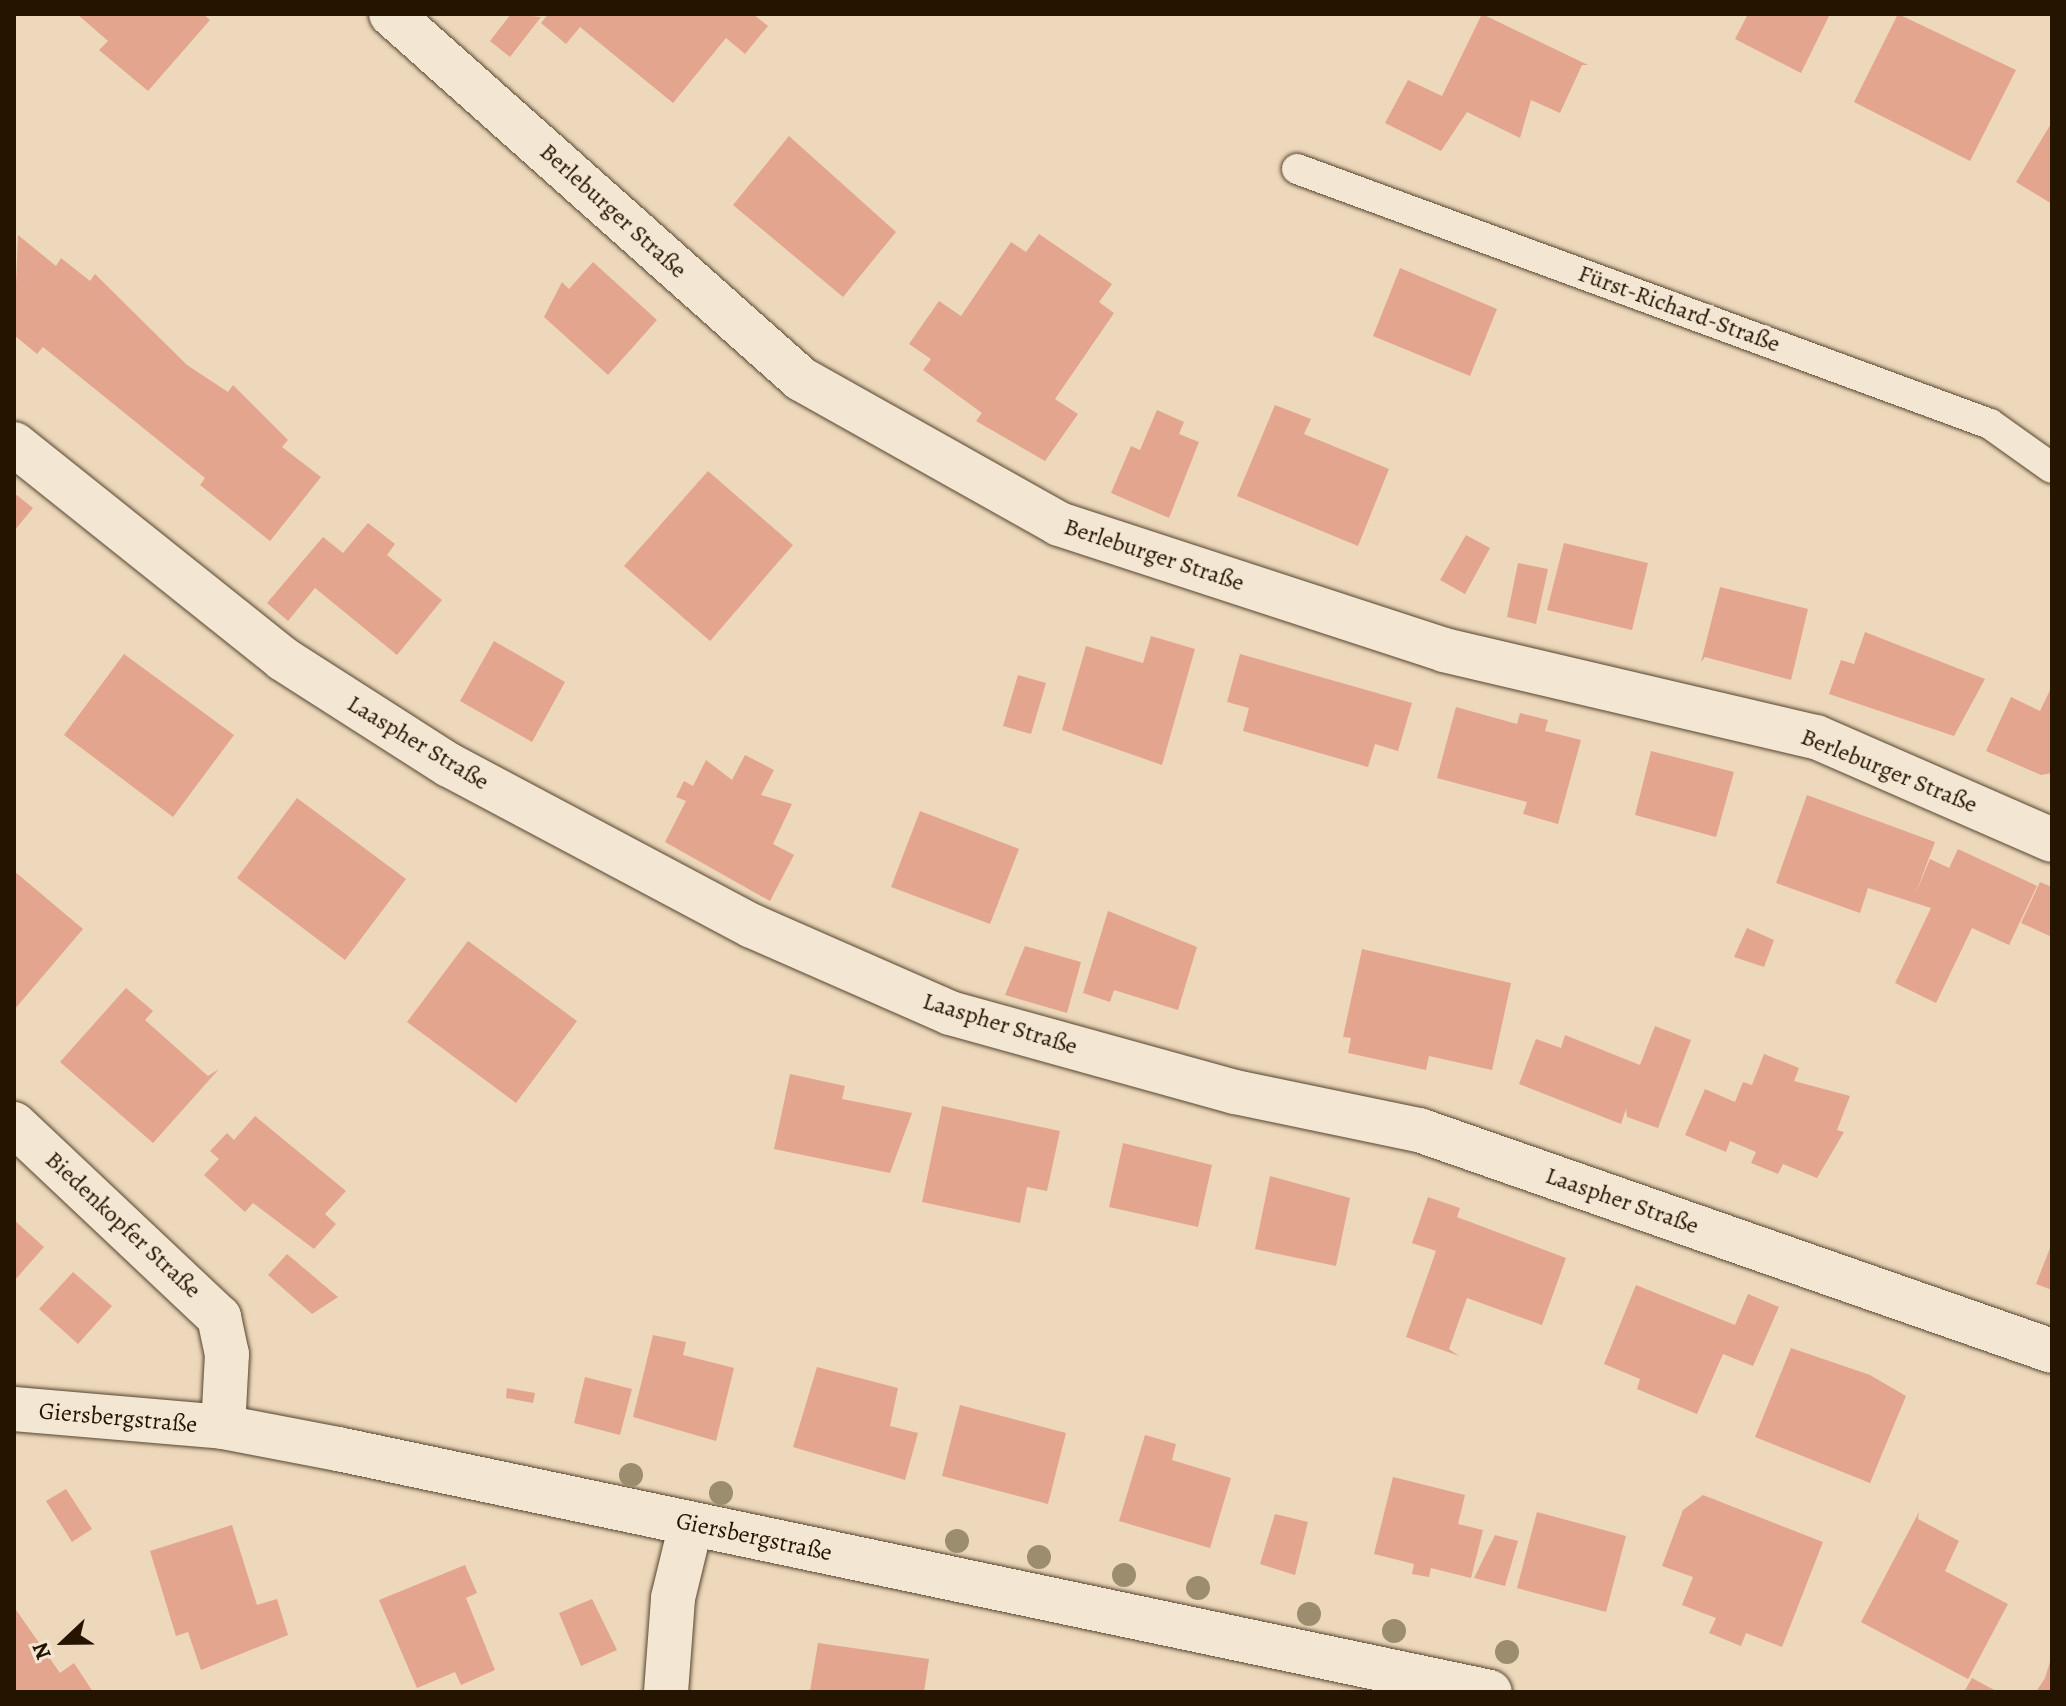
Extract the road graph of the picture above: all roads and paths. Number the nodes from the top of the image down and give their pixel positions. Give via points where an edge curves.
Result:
1 (391, 14) edge
2 (1297, 169) dead end
3 (14, 444) edge
4 (2052, 468) edge
5 (2052, 840) edge
6 (14, 1124) edge
7 (2052, 1351) edge
8 (14, 1409) edge
9 (223, 1427) junction
10 (691, 1524) junction
11 (666, 1692) edge
12 (1490, 1692) edge

1 - 5 street, Berleburger Straße via 801,379 1059,524 1444,650 1816,737
2 - 4 lane, Fürst-Richard-Straße via 1990,424
3 - 7 street, Laaspher Straße via 283,659 436,757 626,861 851,970 950,1013 1235,1092 1419,1130
6 - 9 street, Biedenkopfer Straße via 219,1317 227,1354
8 - 9 street, Giersbergstraße
9 - 10 street, Giersbergstraße
10 - 11 street via 673,1598
10 - 12 street, Giersbergstraße

